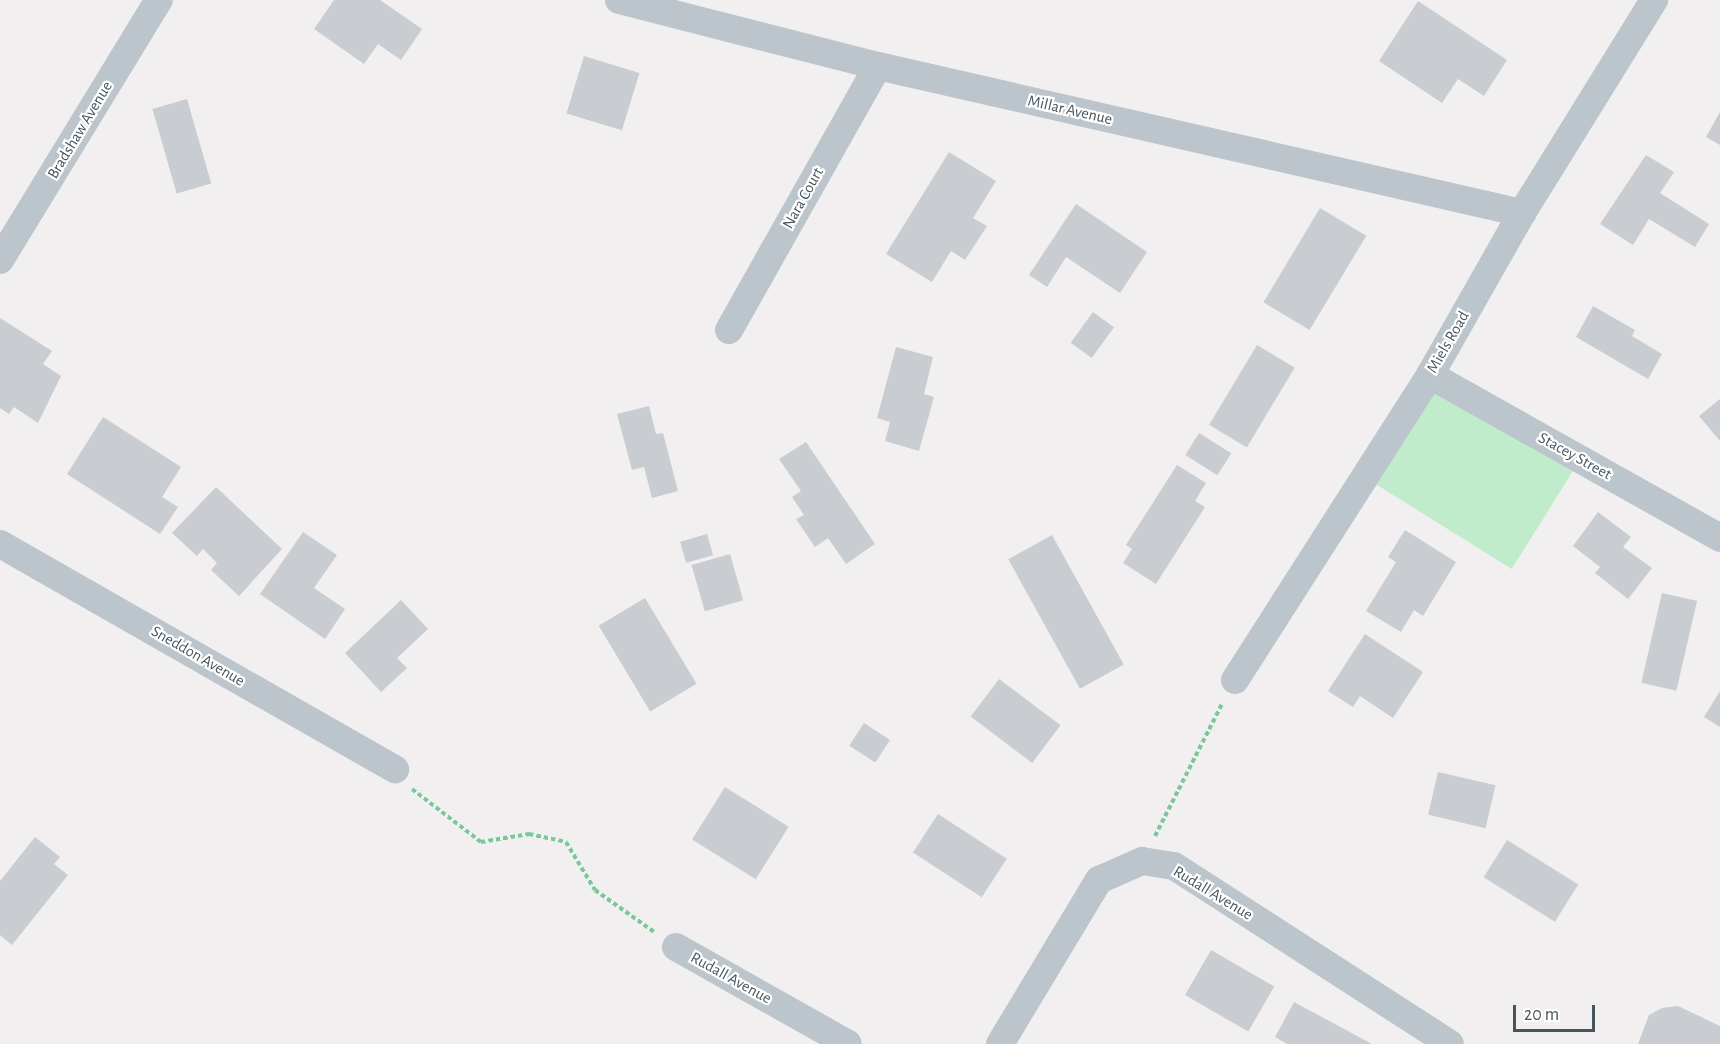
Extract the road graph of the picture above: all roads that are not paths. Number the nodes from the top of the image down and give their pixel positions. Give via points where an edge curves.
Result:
1 (159, 0) edge
2 (619, 0) edge
3 (1654, 0) edge
4 (878, 66) junction
5 (1522, 213) junction
6 (0, 260) edge
7 (729, 330) dead end
8 (1430, 375) junction
9 (1720, 538) edge
10 (0, 544) edge
11 (1235, 680) road end
12 (395, 769) road end
13 (676, 947) road end
14 (848, 1044) edge
15 (1000, 1044) edge
16 (1450, 1044) edge

1 - 6 street, Bradshaw Avenue
2 - 4 street, Millar Avenue
3 - 5 street, Miels Road
4 - 5 street, Millar Avenue
4 - 7 street, Nara Court
5 - 8 street, Miels Road
8 - 9 street, Stacey Street
8 - 11 street, Miels Road
10 - 12 street, Sneddon Avenue
13 - 14 street, Rudall Avenue
15 - 16 street, Rudall Avenue via 1100,880 1142,861 1174,866

